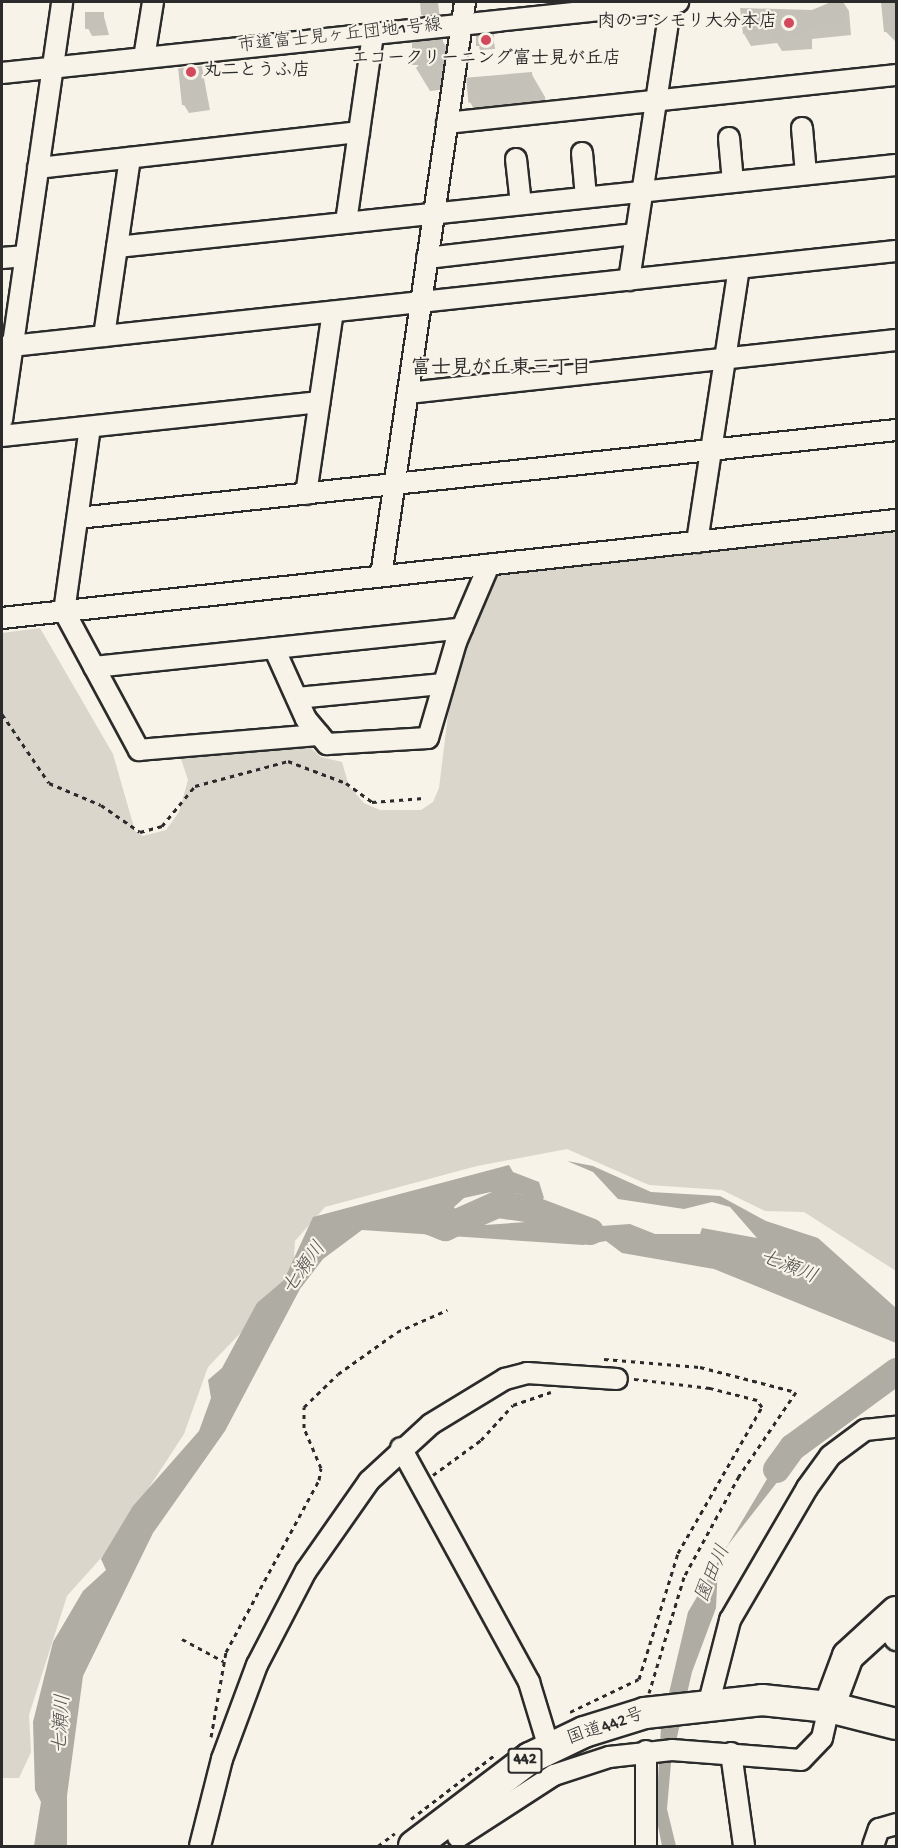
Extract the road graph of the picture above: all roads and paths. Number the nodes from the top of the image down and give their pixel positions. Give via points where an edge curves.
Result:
1 (62, 2) edge
2 (153, 2) edge
3 (465, 2) edge
4 (670, 2) edge
5 (678, 2) edge
6 (461, 24) junction
7 (373, 34) junction
8 (144, 58) junction
9 (53, 67) junction
10 (2, 73) edge
11 (897, 75) edge
12 (656, 100) junction
13 (447, 123) junction
14 (802, 128) dead end
15 (359, 132) junction
16 (729, 138) dead end
17 (582, 153) dead end
18 (130, 158) junction
19 (516, 159) dead end
20 (897, 165) edge
21 (38, 168) junction
22 (806, 174) junction
23 (734, 182) junction
24 (642, 191) junction
25 (586, 197) junction
26 (521, 204) junction
27 (434, 213) junction
28 (346, 222) junction
29 (636, 234) junction
30 (117, 247) junction
31 (897, 251) edge
32 (25, 256) junction
33 (2, 258) edge
34 (427, 258) junction
35 (739, 268) junction
36 (629, 280) junction
37 (421, 302) junction
38 (333, 312) junction
39 (104, 336) junction
40 (897, 340) edge
41 (7, 347) edge
42 (725, 359) junction
43 (408, 393) junction
44 (319, 402) junction
45 (2, 420) edge
46 (90, 427) junction
47 (897, 430) edge
48 (2, 436) edge
49 (711, 450) junction
50 (394, 484) junction
51 (306, 494) junction
52 (78, 518) junction
53 (897, 520) edge
54 (697, 542) junction
55 (489, 565) junction
56 (381, 576) junction
57 (64, 611) junction
58 (2, 618) edge
59 (462, 628) junction
60 (274, 648) junction
61 (94, 667) junction
62 (443, 684) junction
63 (297, 698) junction
64 (2, 714) edge
65 (319, 735) junction
66 (424, 798) dead end
67 (447, 1310) dead end
68 (599, 1359) dead end
69 (616, 1379) joint
70 (557, 1390) dead end
71 (897, 1427) edge
72 (401, 1448) junction
73 (419, 1482) junction
74 (892, 1625) edge
75 (182, 1639) dead end
76 (223, 1661) junction
77 (705, 1702) junction
78 (652, 1704) junction
79 (829, 1707) junction
80 (897, 1724) edge
81 (546, 1738) junction
82 (210, 1745) dead end
83 (502, 1751) dead end
84 (646, 1751) junction
85 (731, 1753) junction
86 (897, 1824) edge
87 (406, 1833) edge
88 (458, 1837) dead end
89 (200, 1846) edge
90 (378, 1846) edge
91 (646, 1846) edge
92 (744, 1846) edge
93 (873, 1846) edge

1 - 9 street
2 - 8 street
3 - 6 street
4 - 5 street, 市道富士見ヶ丘団地1号線
4 - 6 street, 市道富士見ヶ丘団地1号線
4 - 12 street
6 - 7 street, 市道富士見ヶ丘団地1号線
6 - 13 street
7 - 8 street, 市道富士見ヶ丘団地1号線
7 - 15 street
8 - 9 street, 市道富士見ヶ丘団地1号線
9 - 10 street, 市道富士見ヶ丘団地1号線
9 - 21 street
11 - 12 street
12 - 13 street
12 - 24 street
13 - 27 street
14 - 22 street
15 - 18 street
15 - 28 street
16 - 23 street
17 - 25 street
18 - 21 street
18 - 30 street
19 - 26 street
20 - 22 street
21 - 32 street
22 - 23 street
23 - 24 street
24 - 25 street
24 - 29 street
25 - 26 street
26 - 27 street
27 - 28 street
27 - 34 street
28 - 30 street
29 - 34 street
29 - 36 street
30 - 39 street
31 - 35 street
32 - 33 street
32 - 41 street
34 - 37 street
35 - 36 street
35 - 42 street
36 - 37 street
37 - 38 street
37 - 43 street
38 - 39 street
38 - 44 street
39 - 41 street
40 - 42 street
41 - 45 street
42 - 43 street
42 - 49 street
43 - 50 street
44 - 46 street
44 - 51 street
46 - 48 street
46 - 52 street
47 - 49 street
49 - 50 street
49 - 54 street
50 - 51 street
50 - 56 street
51 - 52 street
52 - 57 street
53 - 54 street
54 - 55 street
55 - 56 street
55 - 59 street
56 - 57 street
57 - 58 street
57 - 61 street
59 - 60 street
59 - 62 street
60 - 61 street
60 - 63 street
61 - 65 street via 143,753
62 - 63 street
62 - 65 street via 428,738 334,746
63 - 65 street
64 - 66 path via 49,783 100,805 140,832 162,826 195,786 283,761 310,766 372,802
67 - 76 path via 397,1332 338,1374 304,1407 304,1428 321,1468 319,1480
68 - 78 path via 700,1367 796,1392 739,1476 684,1577
69 - 72 street via 517,1374 468,1399
69 - 81 path via 710,1388 757,1400 762,1407 678,1553 639,1679
70 - 73 path via 513,1405 481,1440
71 - 77 street via 865,1430 830,1456 807,1488 730,1620
72 - 73 street
72 - 89 street via 345,1511 283,1611 235,1721
73 - 81 street via 529,1682
74 - 79 highway via 848,1656
75 - 76 path
76 - 82 path
77 - 78 highway, 国道442号 / 442
77 - 79 highway, 国道442号 / 442 via 762,1700
78 - 81 highway, 国道442号 / 442
79 - 80 highway, 国道442号 / 442
79 - 85 street via 822,1738 807,1757 785,1761
81 - 87 highway, 国道442号 / 442 via 495,1780
83 - 87 path
84 - 85 street
84 - 88 street via 564,1770
84 - 91 street
85 - 92 street
86 - 93 street via 879,1829
87 - 90 path

